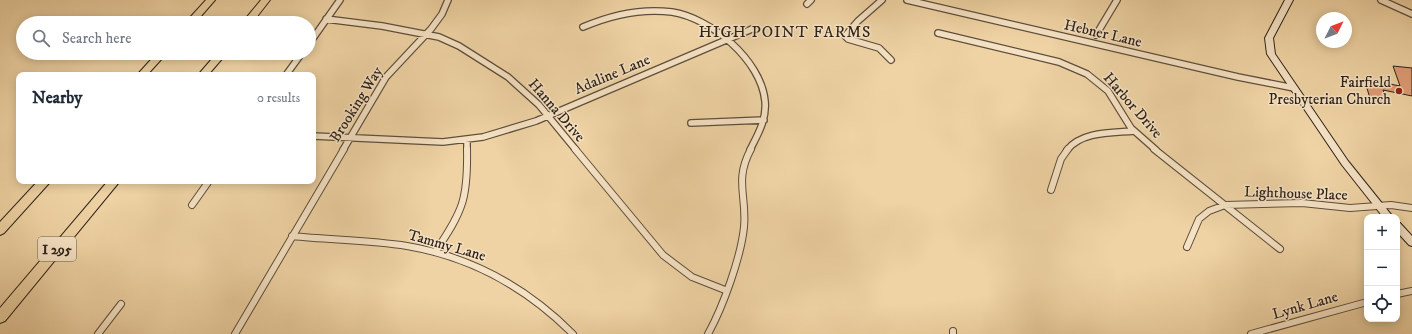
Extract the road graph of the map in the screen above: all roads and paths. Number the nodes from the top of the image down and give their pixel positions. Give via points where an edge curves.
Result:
1 (211, 0) edge
2 (266, 0) edge
3 (340, 0) edge
4 (448, 0) edge
5 (882, 0) edge
6 (907, 0) edge
7 (1117, 0) edge
8 (1289, 0) edge
9 (1382, 0) edge
10 (1412, 14) edge
11 (196, 16) edge
12 (253, 16) edge
13 (326, 19) junction
14 (583, 27) dead end
15 (752, 29) dead end
16 (938, 33) dead end
17 (316, 34) edge
18 (426, 34) junction
19 (1096, 35) dead end
20 (727, 39) junction
21 (156, 60) edge
22 (216, 60) edge
23 (297, 60) edge
24 (891, 60) dead end
25 (145, 72) edge
26 (206, 72) edge
27 (288, 72) edge
28 (1294, 88) junction
29 (548, 116) junction
30 (764, 120) junction
31 (691, 123) dead end
32 (1134, 131) junction
33 (316, 136) edge
34 (350, 138) junction
35 (467, 140) junction
36 (42, 184) edge
37 (111, 184) edge
38 (207, 184) edge
39 (1051, 190) dead end
40 (192, 205) dead end
41 (1225, 205) junction
42 (1378, 205) junction
43 (1412, 208) edge
44 (1386, 214) edge
45 (1400, 229) edge
46 (0, 230) edge
47 (292, 236) junction
48 (1412, 242) edge
49 (1187, 246) dead end
50 (1280, 249) dead end
51 (435, 252) junction
52 (725, 290) junction
53 (1412, 291) edge
54 (1400, 293) edge
55 (1364, 303) edge
56 (121, 304) dead end
57 (0, 317) edge
58 (98, 334) edge
59 (235, 334) edge
60 (573, 334) edge
61 (708, 334) edge
62 (1251, 334) edge

1 - 11 highway
2 - 12 highway
3 - 13 street
4 - 18 street, Brooking Way via 442,14
5 - 24 street via 844,36 879,48
6 - 28 street, Hebner Lane
7 - 19 street
8 - 28 main road via 1270,36 1269,43 1271,54
9 - 10 street
13 - 17 street
13 - 18 street, Hanna Drive
14 - 20 street via 616,14 658,11 680,14 703,22
15 - 20 street, Adaline Lane
16 - 32 street, Harbor Drive via 1059,62 1078,70 1108,91
18 - 29 street, Hanna Drive via 459,46 508,77 530,94
18 - 34 street, Brooking Way via 386,77
20 - 29 street, Adaline Lane
20 - 30 street via 757,76 765,102
21 - 25 highway
22 - 26 highway
23 - 27 street
28 - 42 main road via 1345,163
29 - 35 street, Adaline Lane via 510,130
29 - 52 street, Hanna Drive via 672,264 695,280
30 - 31 street
30 - 52 street via 742,171 745,214 742,242
32 - 39 street via 1088,137 1074,144 1064,154
32 - 41 street, Harbor Drive
33 - 34 street, Adaline Lane
34 - 35 street, Adaline Lane via 443,142
34 - 47 street, Brooking Way
35 - 51 street via 467,185 463,205
36 - 46 highway
37 - 57 highway, I 295
38 - 40 street
41 - 42 street, Lighthouse Place via 1302,203 1350,208
41 - 49 street, Lighthouse Place via 1213,208 1201,216
41 - 50 street, Harbor Drive
42 - 43 street, Lighthouse Place
42 - 44 main road
45 - 48 main road
47 - 51 street, Tammy Lane via 396,244
47 - 59 street, Brooking Way
51 - 60 street, Tammy Lane via 477,266 514,285 551,312
52 - 61 street
53 - 54 street
55 - 62 street, Lynk Lane
56 - 58 street

